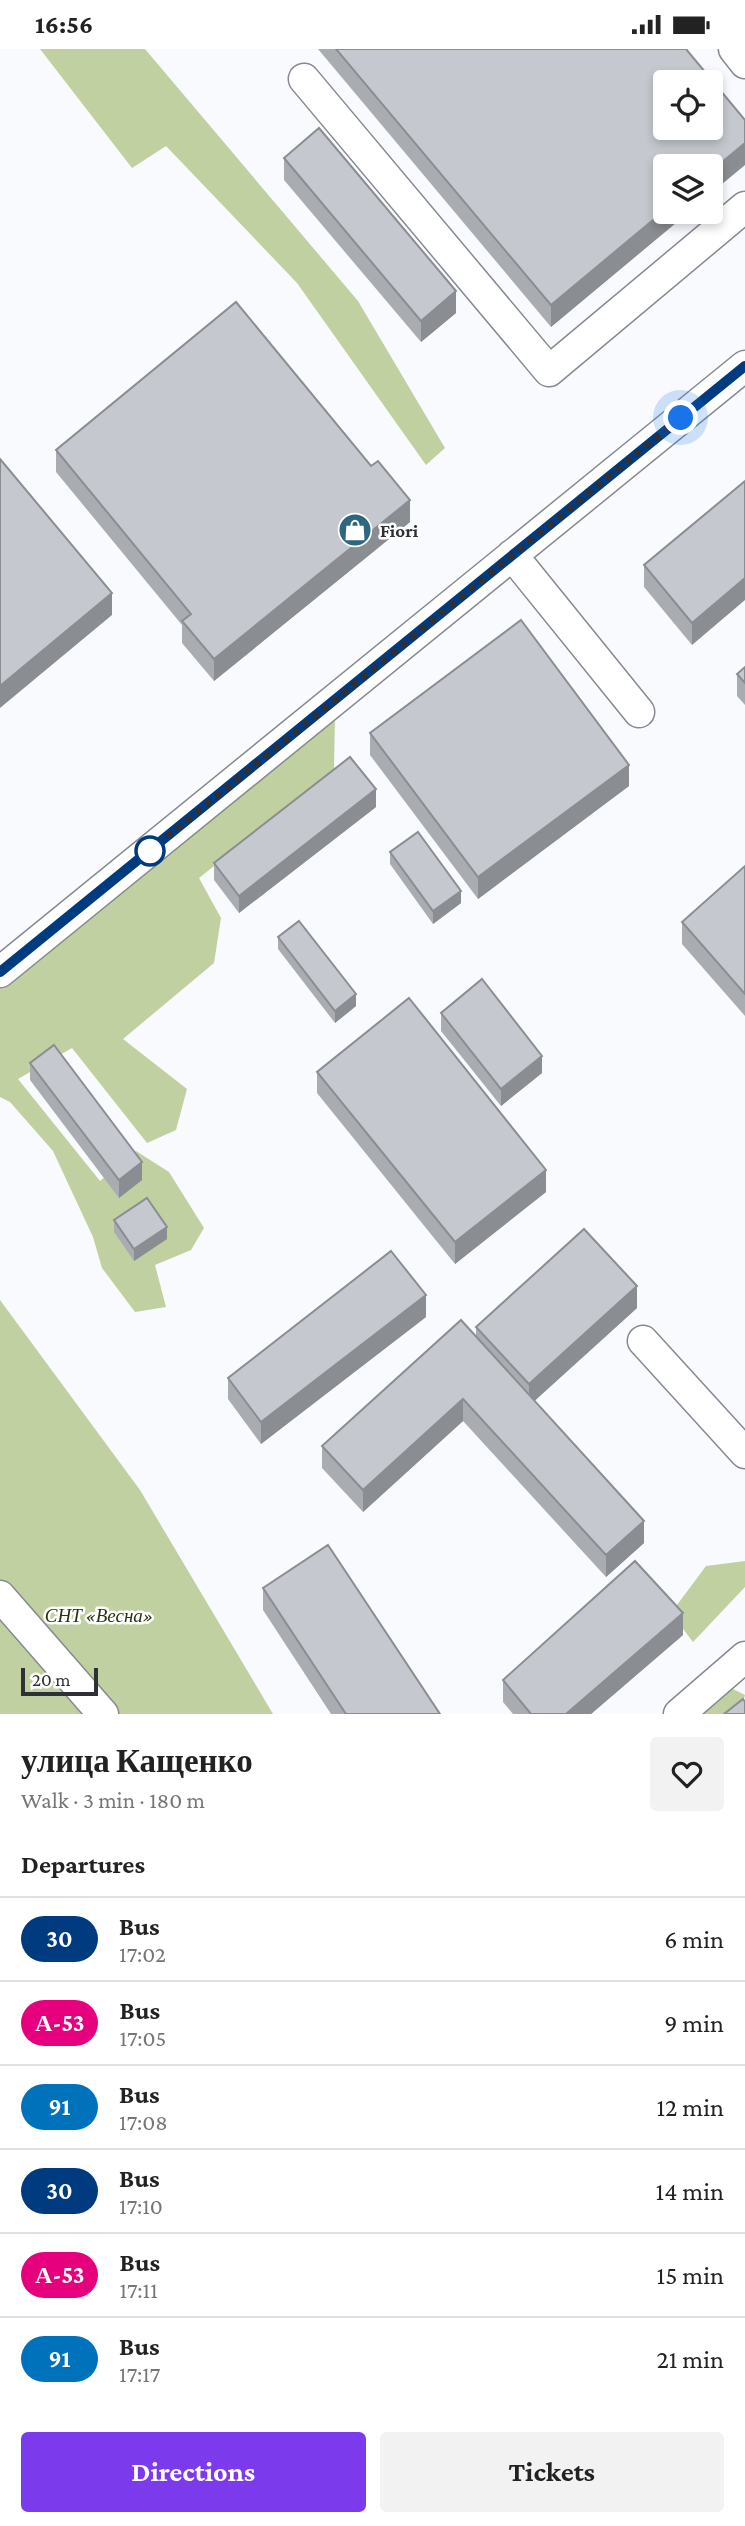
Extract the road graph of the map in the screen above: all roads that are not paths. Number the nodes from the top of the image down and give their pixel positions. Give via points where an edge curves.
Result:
1 (734, 49) edge
2 (745, 63) edge
3 (304, 79) dead end
4 (745, 207) edge
5 (745, 366) edge
6 (512, 555) junction
7 (639, 712) dead end
8 (0, 972) edge
9 (643, 1341) dead end
10 (745, 1453) edge
11 (0, 1596) edge
12 (745, 1657) edge
13 (664, 1712) edge
14 (103, 1714) edge

1 - 2 street
3 - 4 street via 549,371
5 - 6 street
6 - 7 street
6 - 8 street
9 - 10 street
11 - 14 street
12 - 13 street

